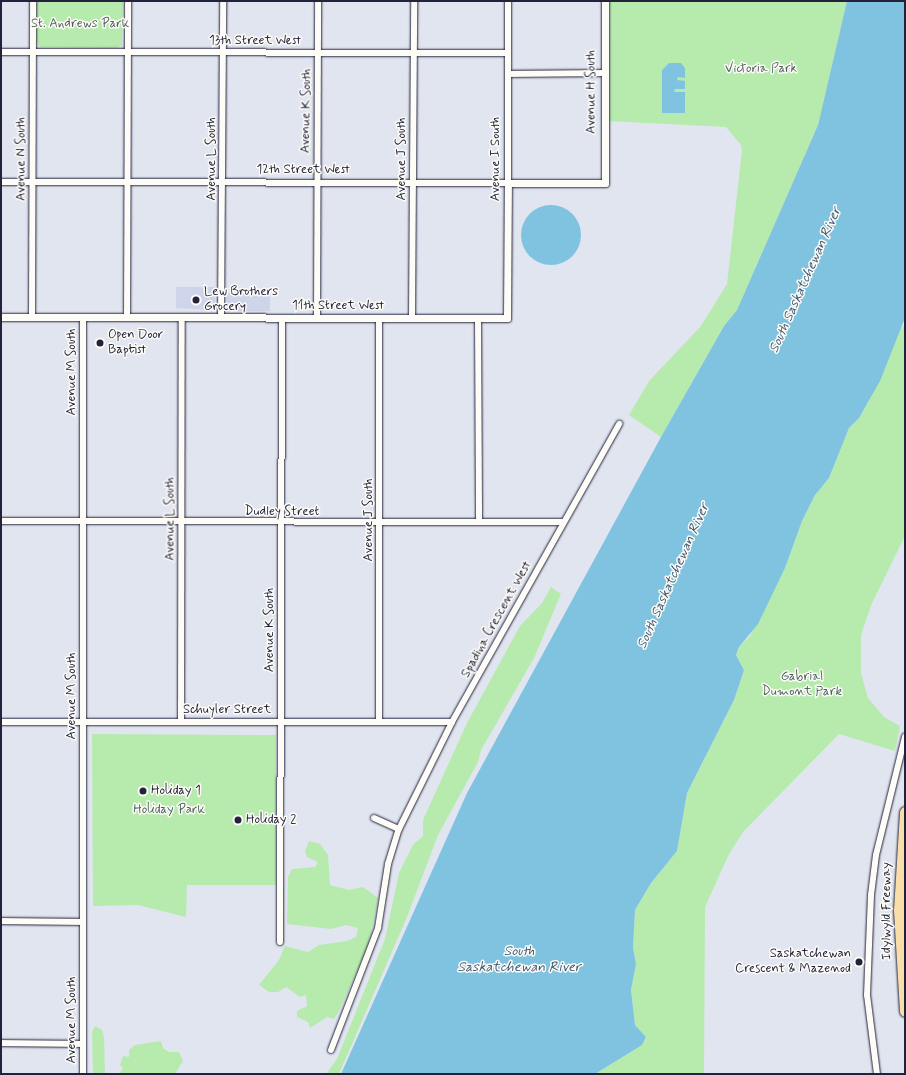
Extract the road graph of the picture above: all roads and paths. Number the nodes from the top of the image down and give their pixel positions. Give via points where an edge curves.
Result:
1 (33, 1) edge
2 (128, 1) edge
3 (223, 1) edge
4 (318, 1) edge
5 (414, 1) edge
6 (508, 1) edge
7 (605, 1) edge
8 (1, 52) edge
9 (33, 52) junction
10 (128, 52) junction
11 (223, 52) junction
12 (319, 53) junction
13 (414, 53) junction
14 (508, 53) junction
15 (604, 73) junction
16 (508, 74) junction
17 (1, 182) edge
18 (33, 182) junction
19 (128, 182) junction
20 (223, 182) junction
21 (317, 182) junction
22 (413, 182) junction
23 (508, 182) junction
24 (605, 183) joint
25 (32, 316) junction
26 (1, 317) edge
27 (83, 317) junction
28 (128, 318) junction
29 (182, 318) junction
30 (221, 318) junction
31 (282, 318) junction
32 (317, 318) junction
33 (379, 318) junction
34 (412, 318) junction
35 (478, 318) junction
36 (506, 318) joint
37 (619, 424) dead end
38 (1, 522) edge
39 (83, 522) junction
40 (182, 522) junction
41 (281, 522) junction
42 (380, 522) junction
43 (479, 522) junction
44 (562, 522) junction
45 (83, 721) junction
46 (181, 721) junction
47 (379, 721) junction
48 (1, 722) edge
49 (281, 722) junction
50 (452, 722) junction
51 (905, 737) edge
52 (905, 812) edge
53 (374, 818) dead end
54 (399, 829) junction
55 (1, 921) edge
56 (83, 922) junction
57 (280, 942) dead end
58 (905, 1011) edge
59 (1, 1043) edge
60 (83, 1044) junction
61 (331, 1050) dead end
62 (83, 1074) edge
63 (877, 1074) edge

1 - 9 street, Avenue N South
2 - 10 street
3 - 11 street, Avenue L South
4 - 12 street, Avenue K South
5 - 13 street, Avenue J South
6 - 14 street, Avenue I South
7 - 15 street, Avenue H South
8 - 9 street, 13th Street West
9 - 10 street, 13th Street West
9 - 18 street, Avenue N South
10 - 11 street, 13th Street West
10 - 19 street
11 - 12 street, 13th Street West
11 - 20 street, Avenue L South
12 - 13 street, 13th Street West
12 - 21 street, Avenue K South
13 - 14 street, 13th Street West
13 - 22 street, Avenue J South
14 - 16 street, Avenue I South
15 - 16 street
15 - 24 street, Avenue H South
16 - 23 street, Avenue I South
17 - 18 street, 12th Street West
18 - 19 street, 12th Street West
18 - 25 street, Avenue N South
19 - 20 street, 12th Street West
19 - 28 street
20 - 21 street, 12th Street West
20 - 30 street, Avenue L South
21 - 22 street, 12th Street West
21 - 32 street, Avenue K South
22 - 23 street, 12th Street West
22 - 34 street, Avenue J South
23 - 24 street, 12th Street West
23 - 36 street, Avenue I South
25 - 26 street, 11th Street West
25 - 27 street, 11th Street West
27 - 28 street, 11th Street West
27 - 39 street, Avenue M South
28 - 29 street, 11th Street West
29 - 30 street, 11th Street West
29 - 40 street, Avenue L South
30 - 31 street, 11th Street West
31 - 32 street, 11th Street West
31 - 41 street, Avenue K South
32 - 33 street, 11th Street West
33 - 34 street, 11th Street West
33 - 42 street, Avenue J South
34 - 35 street, 11th Street West
35 - 36 street, 11th Street West
35 - 43 street
37 - 44 street, Spadina Crescent West
38 - 39 street, Dudley Street
39 - 40 street, Dudley Street
39 - 45 street, Avenue M South
40 - 41 street, Dudley Street
40 - 46 street, Avenue L South
41 - 42 street, Dudley Street
41 - 49 street, Avenue K South
42 - 43 street, Dudley Street
42 - 47 street, Avenue J South
43 - 44 street, Dudley Street
44 - 50 street, Spadina Crescent West via 510,622
45 - 46 street, Schuyler Street
45 - 48 street, Schuyler Street
45 - 56 street, Avenue M South
46 - 49 street, Schuyler Street
47 - 49 street, Schuyler Street
47 - 50 street, Schuyler Street
49 - 57 street, Avenue K South
50 - 54 street, Spadina Crescent West
51 - 63 street via 876,855 871,895 867,995
52 - 58 highway, Idylwyld Freeway via 899,910
53 - 54 street
54 - 61 street, Spadina Crescent West via 388,864 378,928
55 - 56 street
56 - 60 street, Avenue M South
59 - 60 street
60 - 62 street, Avenue M South

